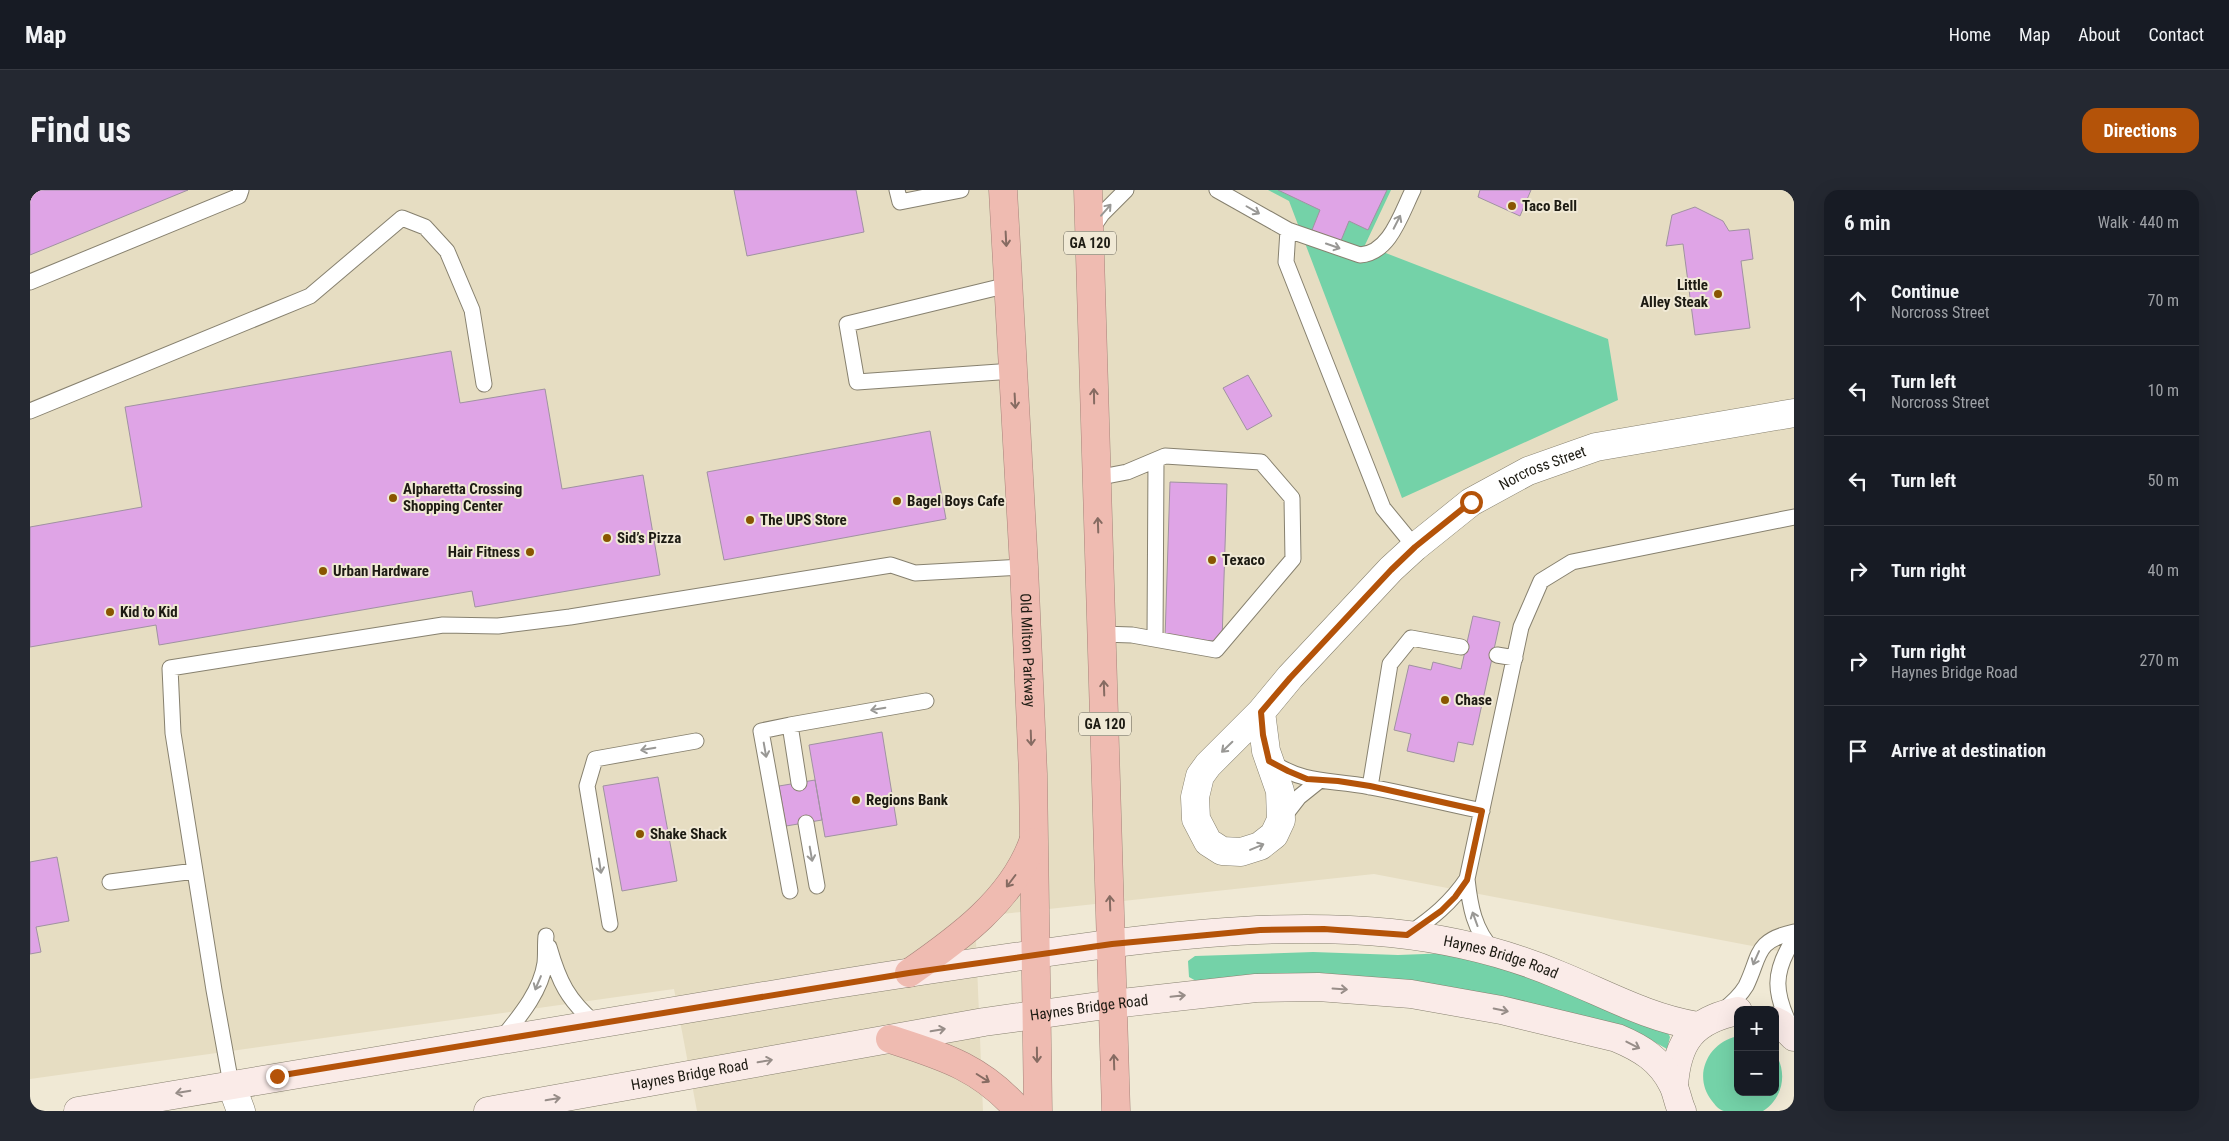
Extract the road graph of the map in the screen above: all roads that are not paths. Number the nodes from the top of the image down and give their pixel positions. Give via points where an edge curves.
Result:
1 (241, 190) edge
2 (897, 190) edge
3 (961, 190) edge
4 (1003, 190) edge
5 (1088, 190) edge
6 (1126, 190) edge
7 (1217, 190) edge
8 (1413, 190) edge
9 (1288, 230) junction
10 (1090, 232) junction
11 (30, 282) edge
12 (1008, 285) junction
13 (1013, 372) junction
14 (484, 384) dead end
15 (30, 411) edge
16 (1794, 413) edge
17 (1156, 460) junction
18 (1096, 478) junction
19 (1794, 517) edge
20 (1415, 547) junction
21 (1024, 567) junction
22 (1102, 634) junction
23 (1155, 639) junction
24 (1460, 647) dead end
25 (1497, 655) dead end
26 (1515, 658) junction
27 (926, 701) dead end
28 (1261, 712) junction
29 (790, 725) junction
30 (696, 741) dead end
31 (1269, 761) junction
32 (1319, 781) junction
33 (799, 782) dead end
34 (1370, 786) junction
35 (1482, 811) junction
36 (1281, 820) junction
37 (806, 823) dead end
38 (1034, 838) junction
39 (195, 871) junction
40 (1467, 880) junction
41 (110, 882) dead end
42 (817, 886) dead end
43 (790, 891) dead end
44 (610, 924) dead end
45 (1794, 932) edge
46 (1407, 935) junction
47 (1794, 940) edge
48 (1112, 944) junction
49 (1495, 952) junction
50 (1037, 954) junction
51 (909, 973) junction
52 (1113, 1004) junction
53 (1037, 1014) junction
54 (1718, 1018) edge
55 (595, 1023) junction
56 (1779, 1023) edge
57 (1794, 1036) edge
58 (502, 1038) junction
59 (890, 1039) junction
60 (231, 1084) junction
61 (1678, 1099) edge
62 (78, 1111) edge
63 (226, 1111) edge
64 (242, 1111) edge
65 (488, 1111) edge
66 (1019, 1111) edge
67 (1038, 1111) edge
68 (1116, 1111) edge

1 - 11 lane via 239,196
2 - 3 lane via 900,202
4 -> 12 highway, Old Milton Parkway
5 - 10 highway, GA 120
10 -> 6 lane via 1102,214
7 -> 9 lane
9 -> 8 lane via 1360,255 1368,254 1388,238
9 - 20 lane via 1286,262 1383,508
18 -> 10 highway, GA 120
12 - 13 highway, Old Milton Parkway
12 - 13 lane via 846,324 857,382
13 -> 21 highway, Old Milton Parkway
14 - 15 lane via 472,310 447,251 425,227 402,218 310,296
16 - 20 street, Norcross Street via 1596,447 1570,456 1528,471 1471,502
17 - 18 lane via 1127,472
17 - 23 lane
17 - 23 lane via 1165,456 1261,462 1292,498 1293,559 1216,650
22 -> 18 highway, GA 120
19 - 26 lane via 1572,562 1541,581 1521,627
20 - 28 street, Norcross Street
21 -> 38 highway, Old Milton Parkway
21 - 39 lane via 916,573 890,565 570,617 498,626 443,625 170,668 173,733
22 - 23 lane
48 -> 22 highway, GA 120
24 - 34 lane via 1411,638 1390,664
25 - 26 lane
26 - 35 lane
27 -> 29 lane
28 - 31 street
28 -> 36 street, Norcross Street via 1200,776 1195,797 1196,819 1208,842 1231,853 1260,846 1274,835
29 - 33 lane
29 -> 43 lane via 761,731
30 -> 44 lane via 594,760 587,786
31 - 32 lane via 1297,776
31 - 36 street via 1280,791
32 - 34 lane
32 - 36 lane via 1299,797
34 - 35 lane
35 - 40 lane
37 -> 42 lane
38 - 50 highway, Old Milton Parkway
38 -> 51 highway via 1020,870 982,916 964,934
39 - 41 lane
39 - 60 lane
40 - 46 lane via 1441,911
49 -> 40 lane via 1473,917
45 -> 54 lane via 1777,936 1760,950 1745,987
46 - 48 main road, Haynes Bridge Road via 1324,929 1260,930
46 - 49 main road, Haynes Bridge Road
47 - 57 lane via 1780,963 1778,994
48 - 50 main road, Haynes Bridge Road
48 - 52 highway, GA 120
49 - 54 main road, Haynes Bridge Road via 1673,1022
50 - 51 main road, Haynes Bridge Road
50 - 53 highway, Old Milton Parkway
51 - 55 main road, Haynes Bridge Road
52 - 53 main road, Haynes Bridge Road
52 -> 61 main road, Haynes Bridge Road via 1256,988 1318,987 1411,994 1501,1010 1635,1045 1664,1069
68 -> 52 highway, GA 120
59 -> 53 main road, Haynes Bridge Road
53 -> 67 highway, Old Milton Parkway
54 - 61 main road, Haynes Bridge Road via 1684,1043 1675,1064
55 - 58 main road, Haynes Bridge Road
55 -> 58 lane via 564,990 546,936 545,964 539,984
56 - 57 main road
58 - 60 main road, Haynes Bridge Road
65 -> 59 main road, Haynes Bridge Road
59 -> 66 highway via 962,1065 988,1080
60 -> 62 main road, Haynes Bridge Road
60 - 63 street
60 - 64 street

